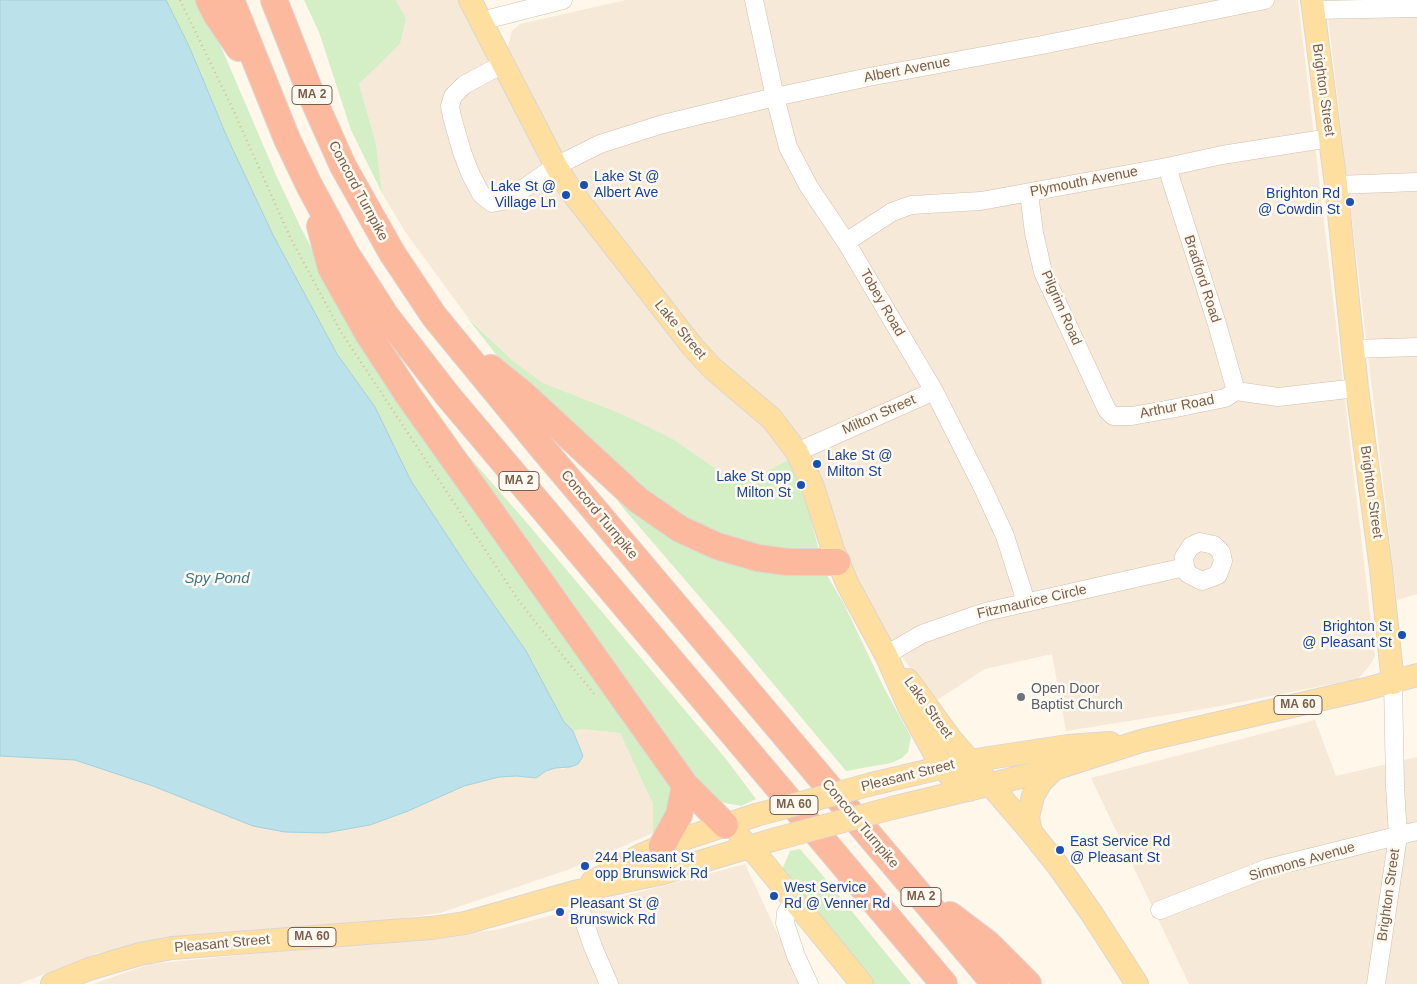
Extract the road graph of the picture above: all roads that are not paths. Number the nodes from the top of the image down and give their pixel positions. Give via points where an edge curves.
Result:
1 (209, 0) edge
2 (231, 0) edge
3 (274, 0) edge
4 (470, 0) edge
5 (563, 0) edge
6 (754, 0) edge
7 (1265, 0) edge
8 (1313, 5) edge
9 (1417, 8) edge
10 (481, 21) junction
11 (503, 64) junction
12 (266, 85) junction
13 (775, 97) junction
14 (1330, 138) junction
15 (556, 166) junction
16 (1167, 167) junction
17 (1417, 182) edge
18 (308, 185) junction
19 (1336, 185) junction
20 (1029, 193) junction
21 (846, 242) junction
22 (448, 333) junction
23 (1417, 347) edge
24 (1354, 350) junction
25 (1357, 388) junction
26 (1236, 391) junction
27 (934, 392) junction
28 (1113, 416) joint
29 (797, 452) junction
30 (837, 562) junction
31 (1185, 568) dead end
32 (1026, 602) junction
33 (886, 655) junction
34 (1417, 675) edge
35 (1393, 682) junction
36 (1140, 741) junction
37 (970, 761) junction
38 (942, 767) junction
39 (1054, 770) junction
40 (685, 785) junction
41 (980, 787) junction
42 (725, 825) junction
43 (1031, 832) junction
44 (1417, 832) edge
45 (1398, 836) junction
46 (662, 846) junction
47 (750, 847) junction
48 (914, 888) junction
49 (574, 892) junction
50 (794, 900) junction
51 (1160, 910) dead end
52 (894, 925) junction
53 (52, 984) edge
54 (610, 984) edge
55 (809, 984) edge
56 (862, 984) edge
57 (924, 984) edge
58 (944, 984) edge
59 (995, 984) edge
60 (1028, 984) edge
61 (1137, 984) edge
62 (1376, 984) edge

1 - 12 highway
2 - 12 highway, MA 2
3 - 22 highway, Concord Turnpike / MA 2 via 320,115 355,189 401,267
4 - 10 main road, Lake Street
5 - 10 street
6 - 13 street, Tobey Road
7 - 13 street, Albert Avenue
8 - 9 street
8 - 14 main road, Brighton Street
10 - 11 main road, Lake Street
11 - 15 main road, Lake Street
11 - 15 street, Albert Avenue via 464,85 452,101 452,117 475,185 487,199 497,203
12 - 18 highway, MA 2
13 - 15 street, Albert Avenue via 622,136
13 - 21 street, Tobey Road via 784,135 798,168
14 - 16 street, Plymouth Avenue
14 - 19 main road, Brighton Street
15 - 29 main road, Lake Street via 587,212 685,338 712,368 777,425
16 - 20 street, Plymouth Avenue
16 - 26 street, Bradford Road
17 - 19 street
18 - 40 highway via 331,268 380,353
18 - 52 highway, MA 2 via 358,274 416,357
19 - 24 main road, Brighton Street
20 - 21 street, Plymouth Avenue via 981,201 910,205 892,212
20 - 28 street, Pilgrim Road via 1043,272 1107,410
21 - 27 street, Tobey Road
22 - 30 highway via 523,394 638,500 680,529 717,546 758,558
22 - 48 highway, Concord Turnpike / MA 2
23 - 24 street
24 - 25 main road, Brighton Street
25 - 26 street via 1278,397
25 - 35 main road, Brighton Street
26 - 28 street, Arthur Road via 1224,398 1176,408
27 - 29 street, Milton Street
27 - 32 street, Tobey Road via 984,488 1005,536
29 - 30 main road, Lake Street via 813,487
30 - 33 main road, Lake Street
31 - 32 street, Fitzmaurice Circle
32 - 33 street, Fitzmaurice Circle via 943,626 914,637
33 - 37 main road, Lake Street
33 - 38 main road, Lake Street via 909,707
34 - 35 main road, Pleasant Street / MA 60
35 - 36 main road, Pleasant Street / MA 60
35 - 45 street, Brighton Street
36 - 37 main road, Pleasant Street / MA 60 via 1068,746
36 - 39 main road, Pleasant Street / MA 60
37 - 38 main road, Pleasant Street / MA 60
37 - 41 main road, Lake Street
38 - 41 main road, Lake Street via 956,782
38 - 42 main road, Pleasant Street / MA 60, bridge
39 - 41 main road, Pleasant Street / MA 60
39 - 43 main road via 1041,782 1034,796 1028,817
40 - 42 highway
40 - 46 highway via 677,820
41 - 43 main road
41 - 47 main road, Pleasant Street / MA 60, bridge
42 - 46 main road, Pleasant Street / MA 60
42 - 47 main road
43 - 61 main road via 1092,914
44 - 45 street, Simmons Avenue
45 - 51 street, Simmons Avenue via 1268,868
45 - 62 street, Brighton Street
46 - 49 main road, Pleasant Street / MA 60
47 - 49 main road, Pleasant Street / MA 60 via 654,875
47 - 50 main road
48 - 59 highway, Concord Turnpike / MA 2
48 - 60 highway via 987,943
49 - 53 main road, Pleasant Street / MA 60 via 497,915 448,925 172,948 140,954
49 - 54 street via 592,947
50 - 55 street via 786,913 785,923
50 - 56 main road
52 - 57 highway
52 - 58 highway, MA 2

